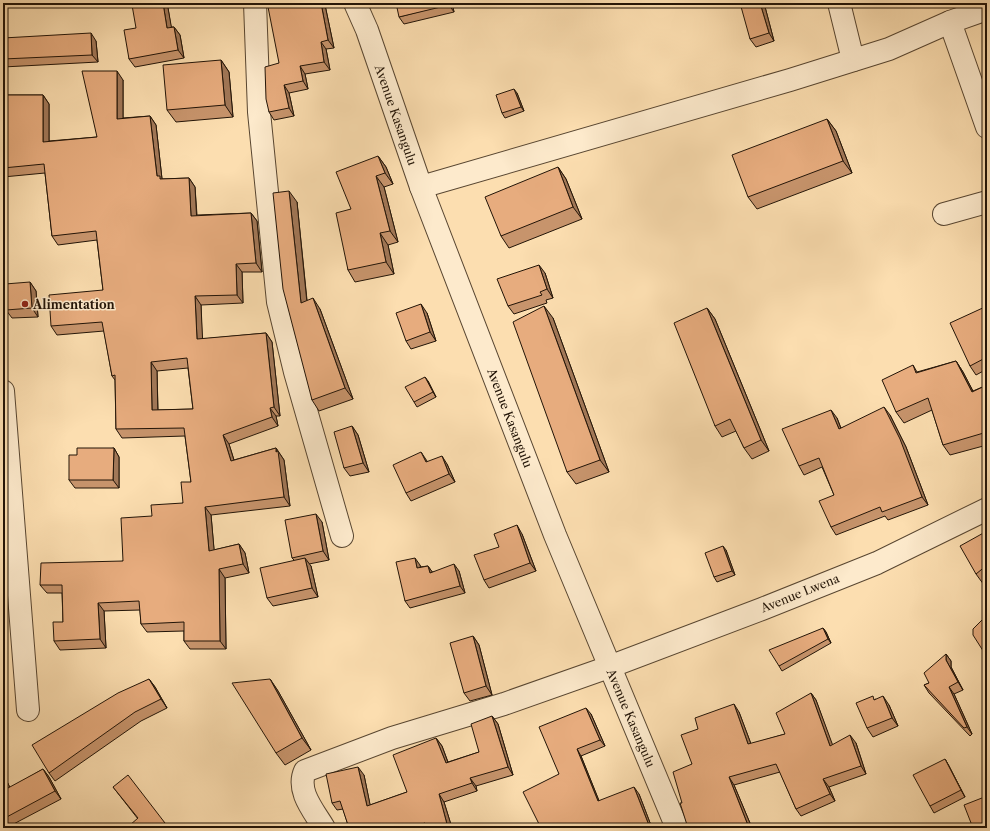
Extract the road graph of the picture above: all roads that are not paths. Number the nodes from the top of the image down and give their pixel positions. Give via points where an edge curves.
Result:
1 (255, 3) edge
2 (355, 3) edge
3 (839, 3) edge
4 (987, 9) edge
5 (950, 22) junction
6 (853, 60) junction
7 (987, 128) edge
8 (421, 187) junction
9 (987, 202) edge
10 (944, 214) dead end
11 (3, 391) edge
12 (987, 510) edge
13 (342, 536) dead end
14 (609, 667) junction
15 (28, 710) dead end
16 (324, 828) edge
17 (677, 828) edge

1 - 13 street via 259,112 278,302 295,372
2 - 8 street, Avenue Kasangulu via 367,30
3 - 6 street
4 - 5 street
5 - 6 street via 889,49
5 - 7 street
6 - 8 street
8 - 14 street, Avenue Kasangulu via 555,535
9 - 10 street
11 - 15 street
12 - 14 street, Avenue Lwena via 877,563
14 - 16 street, Avenue Lwena via 504,704 392,738 305,771 302,791
14 - 17 street, Avenue Kasangulu

